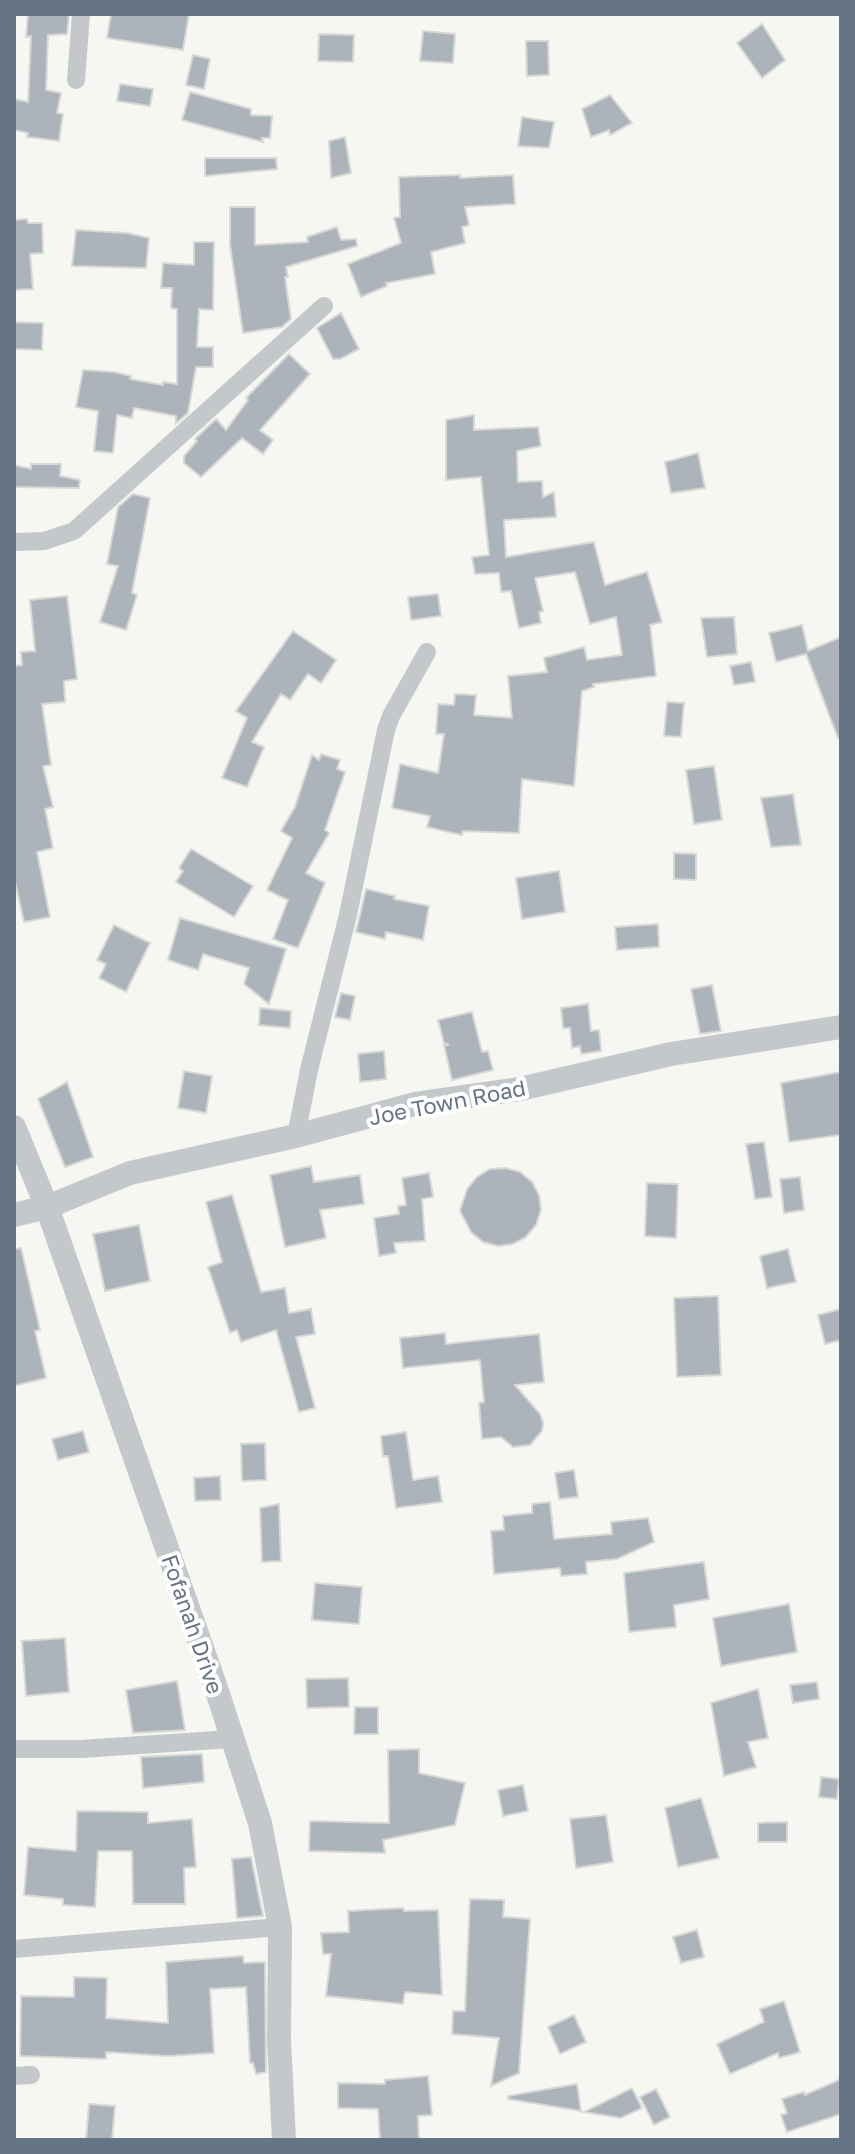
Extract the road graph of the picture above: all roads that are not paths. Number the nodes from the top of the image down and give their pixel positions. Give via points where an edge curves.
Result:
1 (81, 14) edge
2 (76, 80) dead end
3 (324, 306) dead end
4 (14, 542) edge
5 (427, 652) dead end
6 (841, 1027) edge
7 (14, 1127) edge
8 (296, 1136) junction
9 (47, 1207) junction
10 (14, 1215) edge
11 (231, 1739) junction
12 (14, 1749) edge
13 (280, 1927) junction
14 (14, 1949) edge
15 (284, 2140) edge

1 - 2 street
3 - 4 street via 74,531 44,541
5 - 8 street via 386,730
6 - 8 street, Joe Town Road via 415,1104
7 - 9 street, Fofanah Drive
8 - 9 street, Joe Town Road via 130,1173
9 - 10 street, Joe Town Road
9 - 11 street, Fofanah Drive
11 - 12 street
11 - 13 street, Fofanah Drive via 260,1823
13 - 14 street
13 - 15 street, Fofanah Drive

